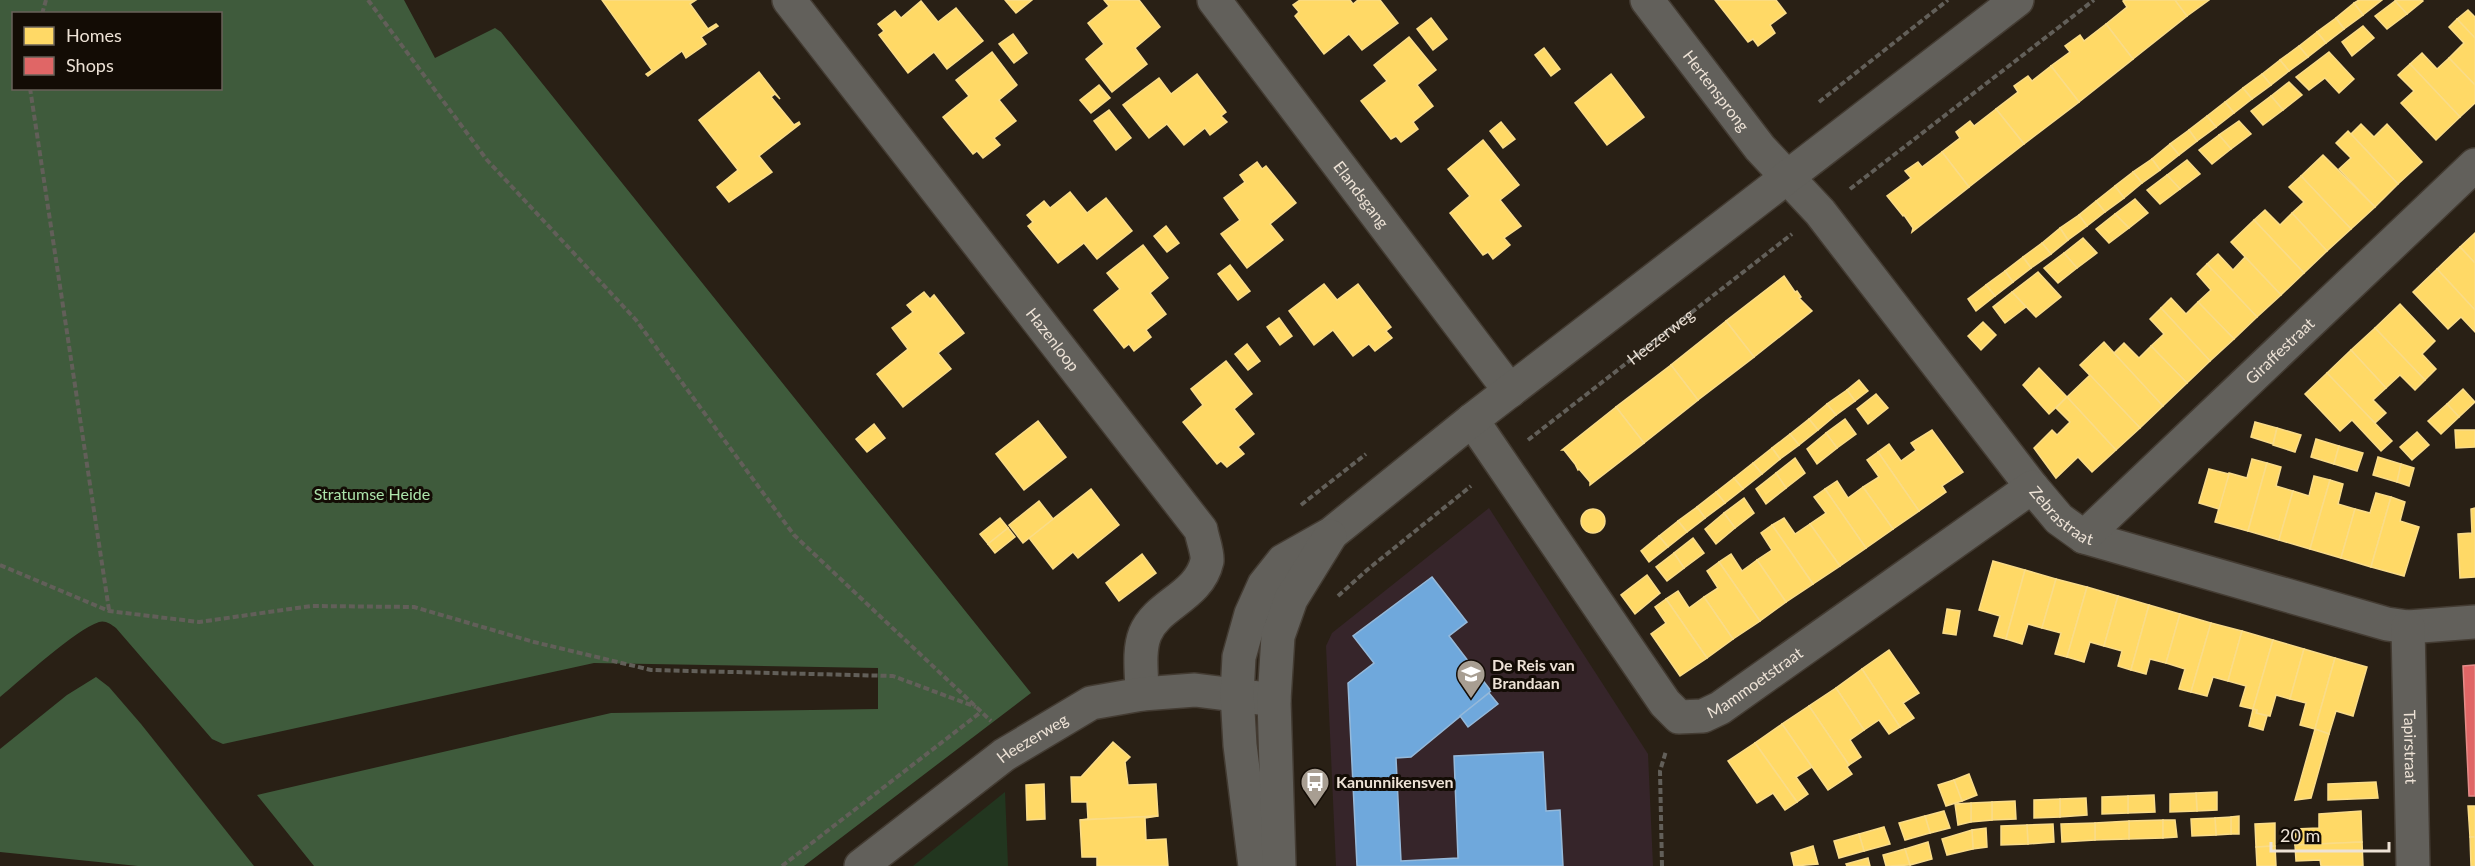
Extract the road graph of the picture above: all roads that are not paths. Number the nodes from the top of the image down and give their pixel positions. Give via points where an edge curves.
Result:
1 (1214, 0) edge
2 (1647, 0) edge
3 (2017, 0) edge
4 (795, 2) edge
5 (2475, 165) edge
6 (1787, 179) junction
7 (1510, 391) junction
8 (1472, 420) junction
9 (2031, 488) junction
10 (1331, 534) junction
11 (2084, 537) junction
12 (2475, 622) edge
13 (2408, 627) junction
14 (1142, 694) junction
15 (1237, 694) junction
16 (1274, 700) junction
17 (861, 866) edge
18 (1256, 866) edge
19 (1278, 866) edge
20 (2413, 866) edge

1 - 7 street, Elandsgang
2 - 6 street, Hertensprong
3 - 6 street
4 - 14 street, Hazenloop via 1200,530 1207,560 1187,594 1154,620 1146,633 1142,648
5 - 11 street, Giraffestraat
6 - 7 street
6 - 9 street, Zebrastraat via 1820,212
7 - 8 street
8 - 9 street, Mammoetstraat via 1665,703 1679,717 1703,716 1720,708
8 - 10 street
9 - 11 street, Zebrastraat via 2059,519
10 - 15 street via 1283,561 1264,585 1244,635
10 - 16 street via 1291,599 1278,636
11 - 13 street, Zebrastraat
12 - 13 street, Zebrastraat
13 - 20 street, Tapirstraat
14 - 15 street, Heezerweg via 1195,690
14 - 17 street, Heezerweg via 1091,703 1004,755
15 - 16 street, Heezerweg
15 - 18 street
16 - 19 street

